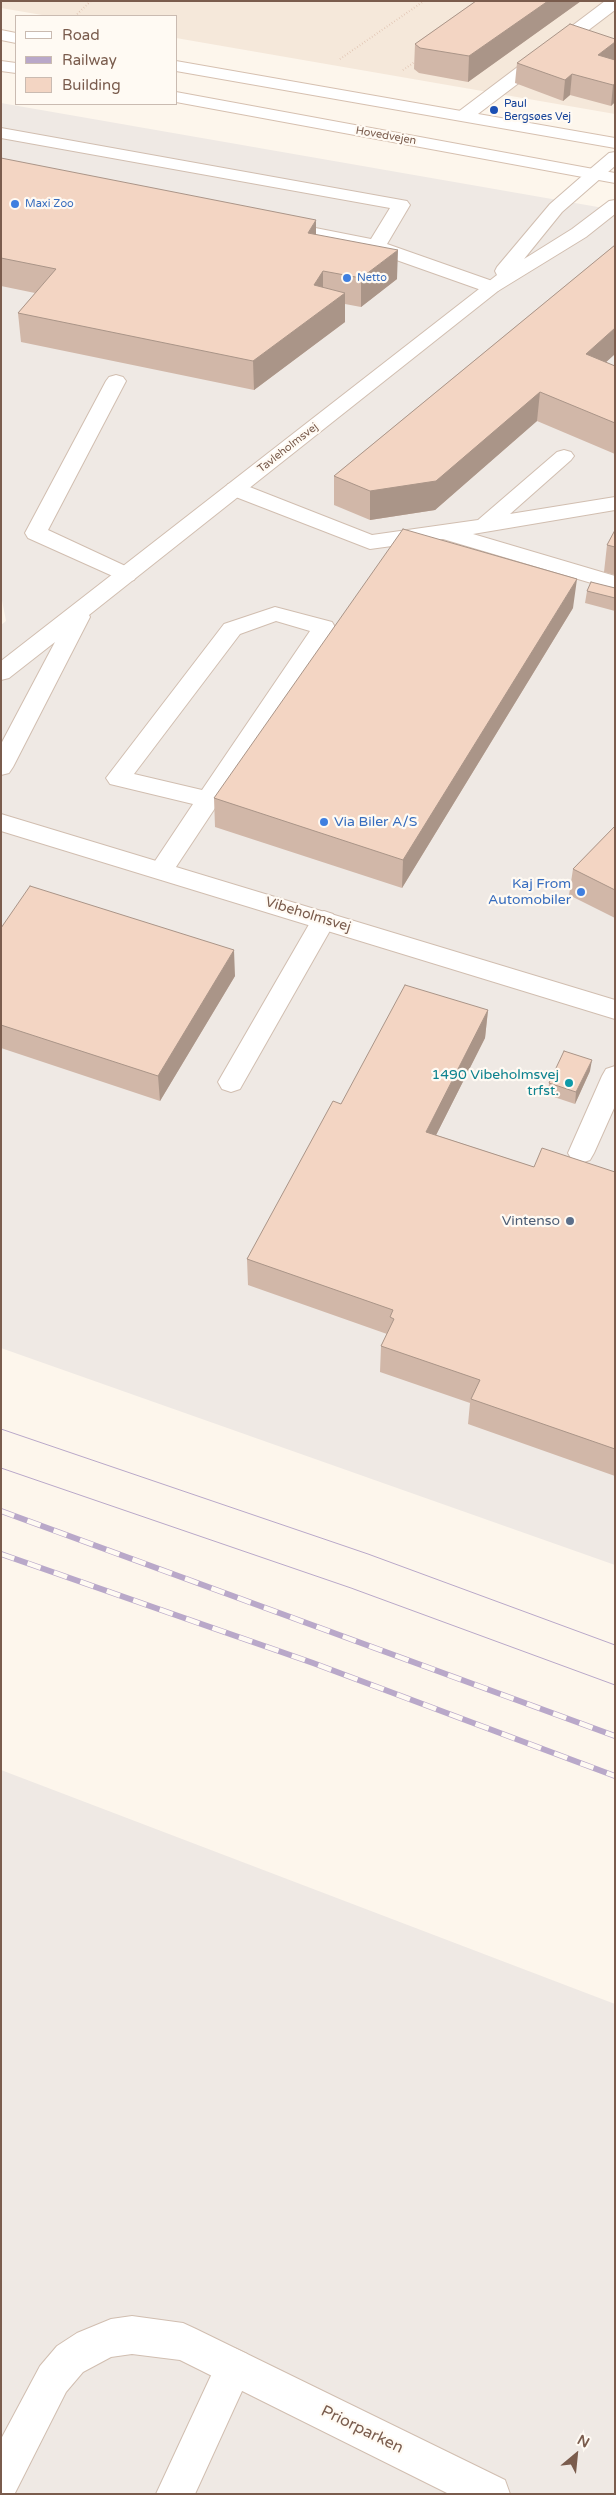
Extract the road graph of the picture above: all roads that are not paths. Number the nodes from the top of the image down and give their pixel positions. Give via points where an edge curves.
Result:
1 (615, 2) edge
2 (1, 35) edge
3 (15, 38) edge
4 (1, 66) edge
5 (178, 66) edge
6 (15, 68) edge
7 (178, 97) edge
8 (464, 116) junction
9 (1, 133) edge
10 (615, 143) edge
11 (615, 157) edge
12 (595, 174) junction
13 (615, 178) edge
14 (615, 204) edge
15 (264, 224) edge
16 (376, 246) junction
17 (491, 287) junction
18 (116, 381) dead end
19 (564, 456) dead end
20 (235, 489) junction
21 (615, 502) edge
22 (486, 525) junction
23 (444, 532) junction
24 (126, 575) junction
25 (615, 583) edge
26 (85, 607) junction
27 (1, 673) edge
28 (1, 767) edge
29 (208, 800) junction
30 (1, 822) edge
31 (161, 870) junction
32 (324, 920) junction
33 (615, 1010) edge
34 (615, 1076) edge
35 (231, 1082) dead end
36 (581, 1153) dead end
37 (234, 2367) junction
38 (1, 2479) edge
39 (175, 2494) edge
40 (491, 2494) edge

1 - 8 street
2 - 3 street
4 - 6 street
5 - 8 street
7 - 12 street, Hovedvejen
8 - 10 street
9 - 16 street via 401,204
11 - 12 street
12 - 13 street, Hovedvejen
12 - 17 street, Tavleholmsvej via 556,208
14 - 17 street, Tavleholmsvej via 579,233
15 - 16 street
16 - 17 street
17 - 20 street, Tavleholmsvej
18 - 24 street via 36,533
19 - 22 street
20 - 23 street via 370,542
20 - 24 street, Tavleholmsvej
21 - 22 street
22 - 23 street
23 - 25 street
24 - 26 street, Tavleholmsvej
26 - 27 street, Tavleholmsvej
26 - 28 street, Tavleholmsvej
29 - 29 street via 214,792 324,627 274,614 232,629 118,778
29 - 31 street
30 - 31 street, Vibeholmsvej
31 - 32 street, Vibeholmsvej
32 - 33 street, Vibeholmsvej
32 - 35 street
34 - 36 street
37 - 38 street, Priorparken via 183,2342 132,2335 90,2346 70,2359 53,2379
37 - 39 street
37 - 40 street, Priorparken

